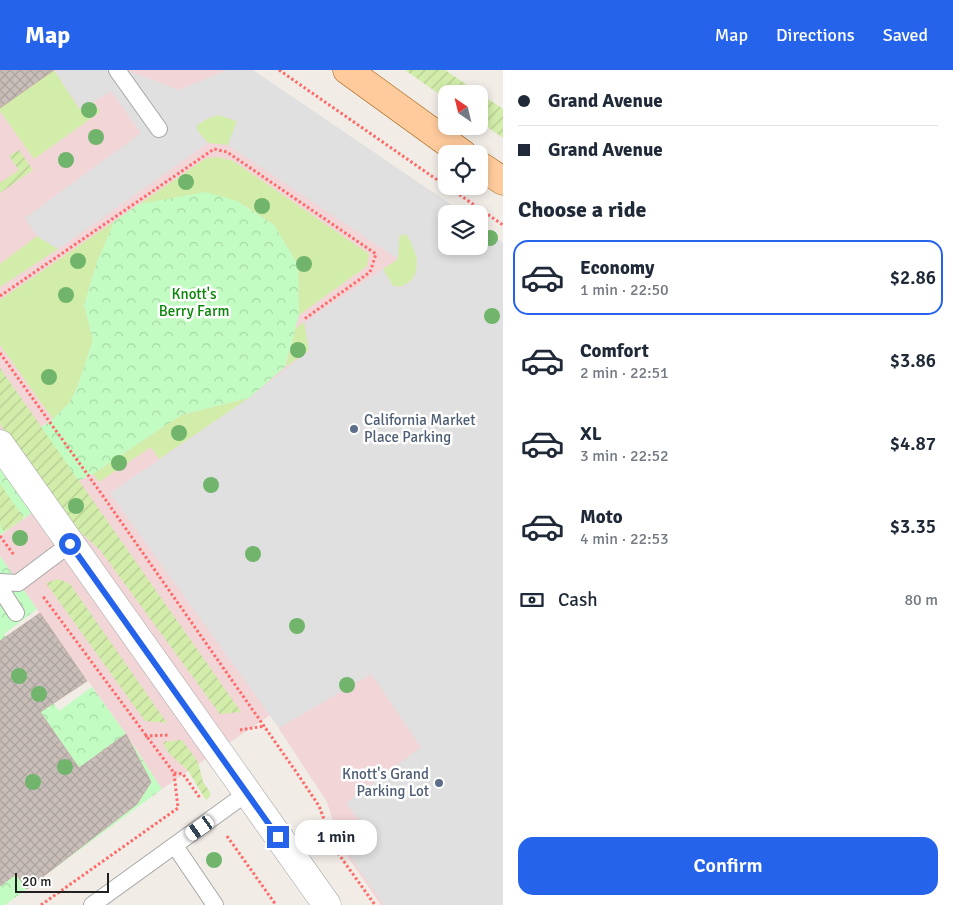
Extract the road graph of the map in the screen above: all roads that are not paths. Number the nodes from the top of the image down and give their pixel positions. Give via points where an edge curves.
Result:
1 (117, 70) edge
2 (347, 70) edge
3 (159, 129) dead end
4 (451, 145) edge
5 (488, 171) edge
6 (503, 181) edge
7 (0, 444) edge
8 (70, 544) junction
9 (0, 582) edge
10 (0, 588) edge
11 (16, 613) dead end
12 (247, 793) junction
13 (175, 846) junction
14 (92, 905) edge
15 (215, 905) edge
16 (327, 905) edge

1 - 3 lane
2 - 4 main road
5 - 6 main road
7 - 8 street
8 - 9 lane via 18,583
8 - 12 street
10 - 11 lane
12 - 13 lane
12 - 16 street
13 - 14 lane
13 - 15 lane

